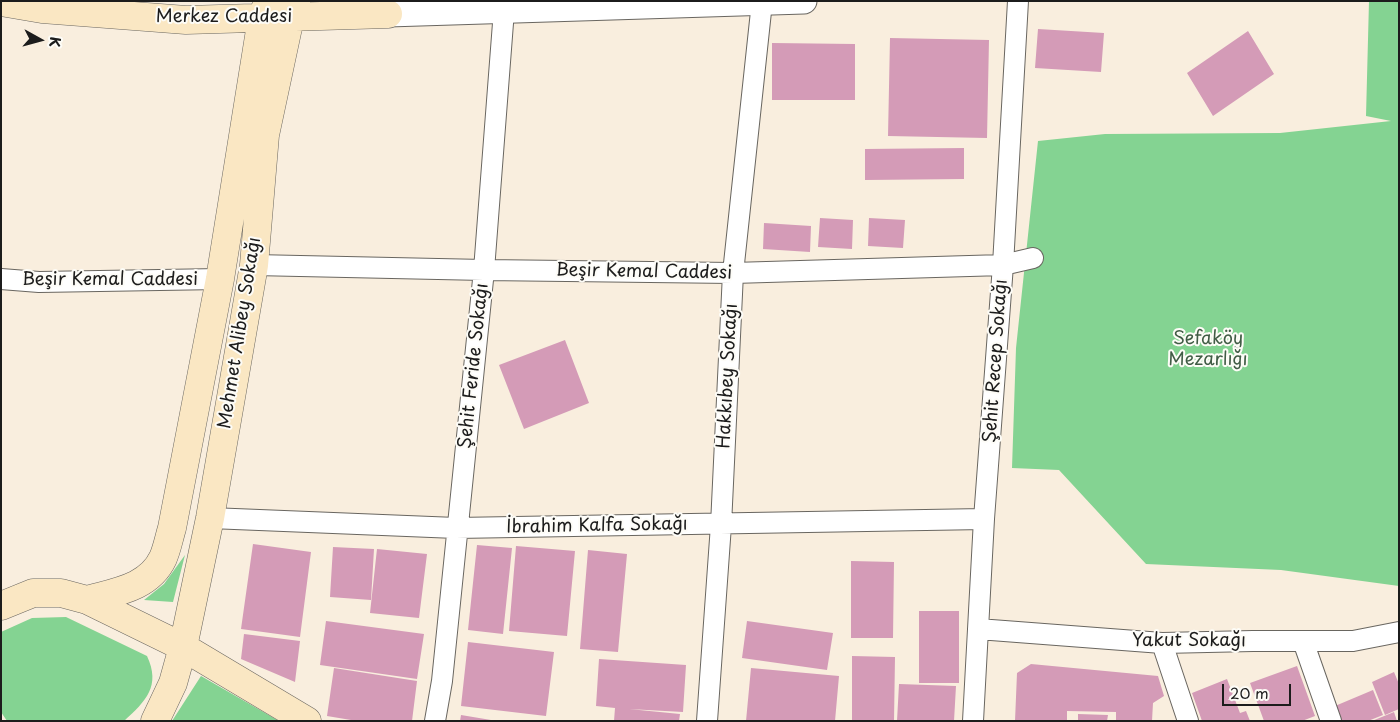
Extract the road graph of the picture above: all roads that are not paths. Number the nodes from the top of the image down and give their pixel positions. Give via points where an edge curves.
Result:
1 (804, 1) edge
2 (1018, 1) edge
3 (1, 2) edge
4 (762, 2) edge
5 (618, 4) edge
6 (42, 5) edge
7 (381, 8) edge
8 (265, 10) edge
9 (293, 10) edge
10 (504, 10) junction
11 (1033, 258) dead end
12 (254, 264) junction
13 (1003, 265) junction
14 (484, 270) junction
15 (733, 273) junction
16 (220, 279) junction
17 (1, 280) edge
18 (210, 518) junction
19 (984, 519) junction
20 (721, 525) junction
21 (456, 528) junction
22 (87, 600) junction
23 (1, 606) edge
24 (978, 630) junction
25 (1399, 632) edge
26 (1303, 641) junction
27 (1162, 643) junction
28 (183, 647) junction
29 (155, 721) edge
30 (307, 721) edge
31 (435, 721) edge
32 (707, 721) edge
33 (973, 721) edge
34 (1188, 721) edge
35 (1331, 721) edge

1 - 4 street
2 - 13 street, Şehit Recep Sokağı
3 - 6 main road, Merkez Caddesi
4 - 5 street
4 - 15 street, Hakkıbey Sokağı
5 - 10 street
6 - 8 main road, Merkez Caddesi via 186,20
7 - 9 main road, Merkez Caddesi
7 - 10 street
8 - 9 main road, Merkez Caddesi
8 - 16 main road
9 - 12 main road, Mehmet Alibey Sokağı via 265,135
10 - 14 street, Şehit Feride Sokağı
11 - 13 street, Beşir Kemal Caddesi
12 - 14 street, Beşir Kemal Caddesi
12 - 18 main road, Mehmet Alibey Sokağı
13 - 15 street, Beşir Kemal Caddesi
13 - 19 street, Şehit Recep Sokağı
14 - 15 street, Beşir Kemal Caddesi
14 - 21 street, Şehit Feride Sokağı
15 - 20 street, Hakkıbey Sokağı
16 - 17 street, Beşir Kemal Caddesi
16 - 22 main road via 172,528 163,558 138,585
18 - 21 street, İbrahim Kalfa Sokağı
18 - 28 main road, Mehmet Alibey Sokağı
19 - 20 street, İbrahim Kalfa Sokağı
19 - 24 street, Şehit Recep Sokağı
20 - 21 street, İbrahim Kalfa Sokağı
20 - 32 street, Hakkıbey Sokağı
21 - 31 street, Şehit Feride Sokağı via 442,681
22 - 23 main road via 61,593 33,594
22 - 28 main road
24 - 27 street, Yakut Sokağı
24 - 33 street, Şehit Recep Sokağı
25 - 26 street, Yakut Sokağı via 1352,641
26 - 27 street, Yakut Sokağı
26 - 35 street
27 - 34 street
28 - 29 main road, Mehmet Alibey Sokağı via 173,683
28 - 30 main road

